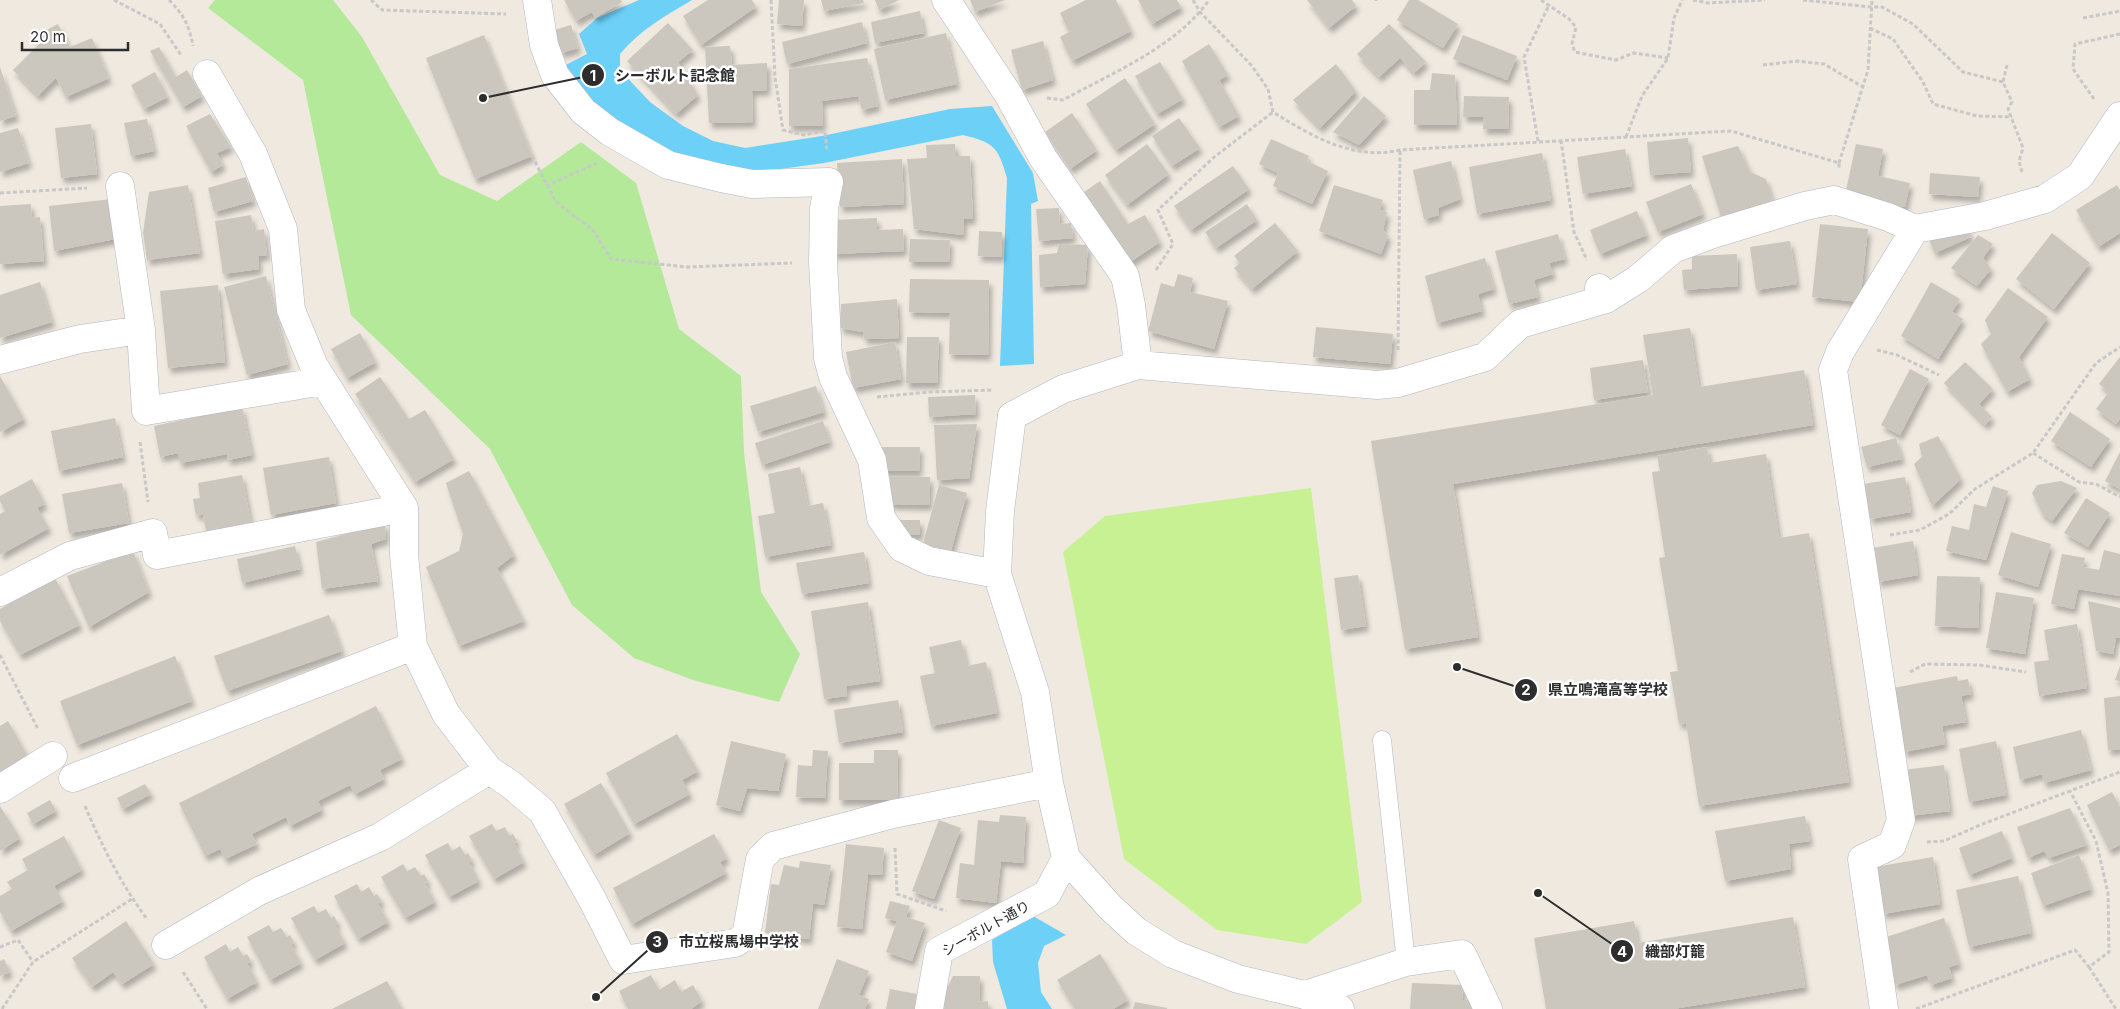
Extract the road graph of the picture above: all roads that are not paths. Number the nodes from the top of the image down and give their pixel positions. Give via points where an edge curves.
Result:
1 (946, 0) edge
2 (538, 8) edge
3 (200, 73) road end
4 (2118, 120) edge
5 (120, 186) road end
6 (1915, 229) junction
7 (141, 330) junction
8 (0, 360) edge
9 (1138, 365) junction
10 (323, 381) junction
11 (404, 508) junction
12 (997, 574) junction
13 (0, 592) edge
14 (413, 646) junction
15 (1382, 740) dead end
16 (53, 756) road end
17 (489, 770) junction
18 (73, 778) road end
19 (1049, 783) junction
20 (0, 789) edge
21 (1066, 858) junction
22 (166, 945) road end
23 (1406, 962) junction
24 (1305, 995) junction
25 (929, 1009) edge
26 (1340, 1009) edge
27 (1488, 1009) edge
28 (1884, 1009) edge

1 - 9 street via 1008,94 1043,158 1125,276
2 - 12 street via 544,45 555,75 583,111 610,132 668,165 752,184 829,182 824,208 823,262 828,358 833,377 872,460 881,518 902,548 929,562
3 - 10 street via 253,154 283,230 291,310
4 - 6 street via 2080,176 2045,199 1985,216
5 - 7 street
6 - 9 street via 1834,200 1805,206 1673,249 1638,279 1520,324 1485,357 1398,384 1377,385
6 - 28 street via 1840,352 1833,370 1900,820 1892,845 1862,859
7 - 8 street via 80,338
7 - 10 street via 146,411
9 - 12 street via 1063,389 1012,416 1000,511
10 - 11 street
11 - 13 street via 157,555 153,533 70,556
11 - 14 street via 404,555
12 - 19 street via 1035,692
14 - 17 street via 446,714
14 - 18 street
15 - 23 lane
16 - 20 street
17 - 19 street via 542,811 623,960 735,944 746,936 760,859 772,846 893,814
17 - 22 street via 380,837 259,891
19 - 21 street
21 - 24 street via 1136,931 1173,954 1238,979
21 - 25 street, シーボルト通り via 1047,894 939,951
23 - 24 street
23 - 27 street via 1462,954
24 - 26 street

